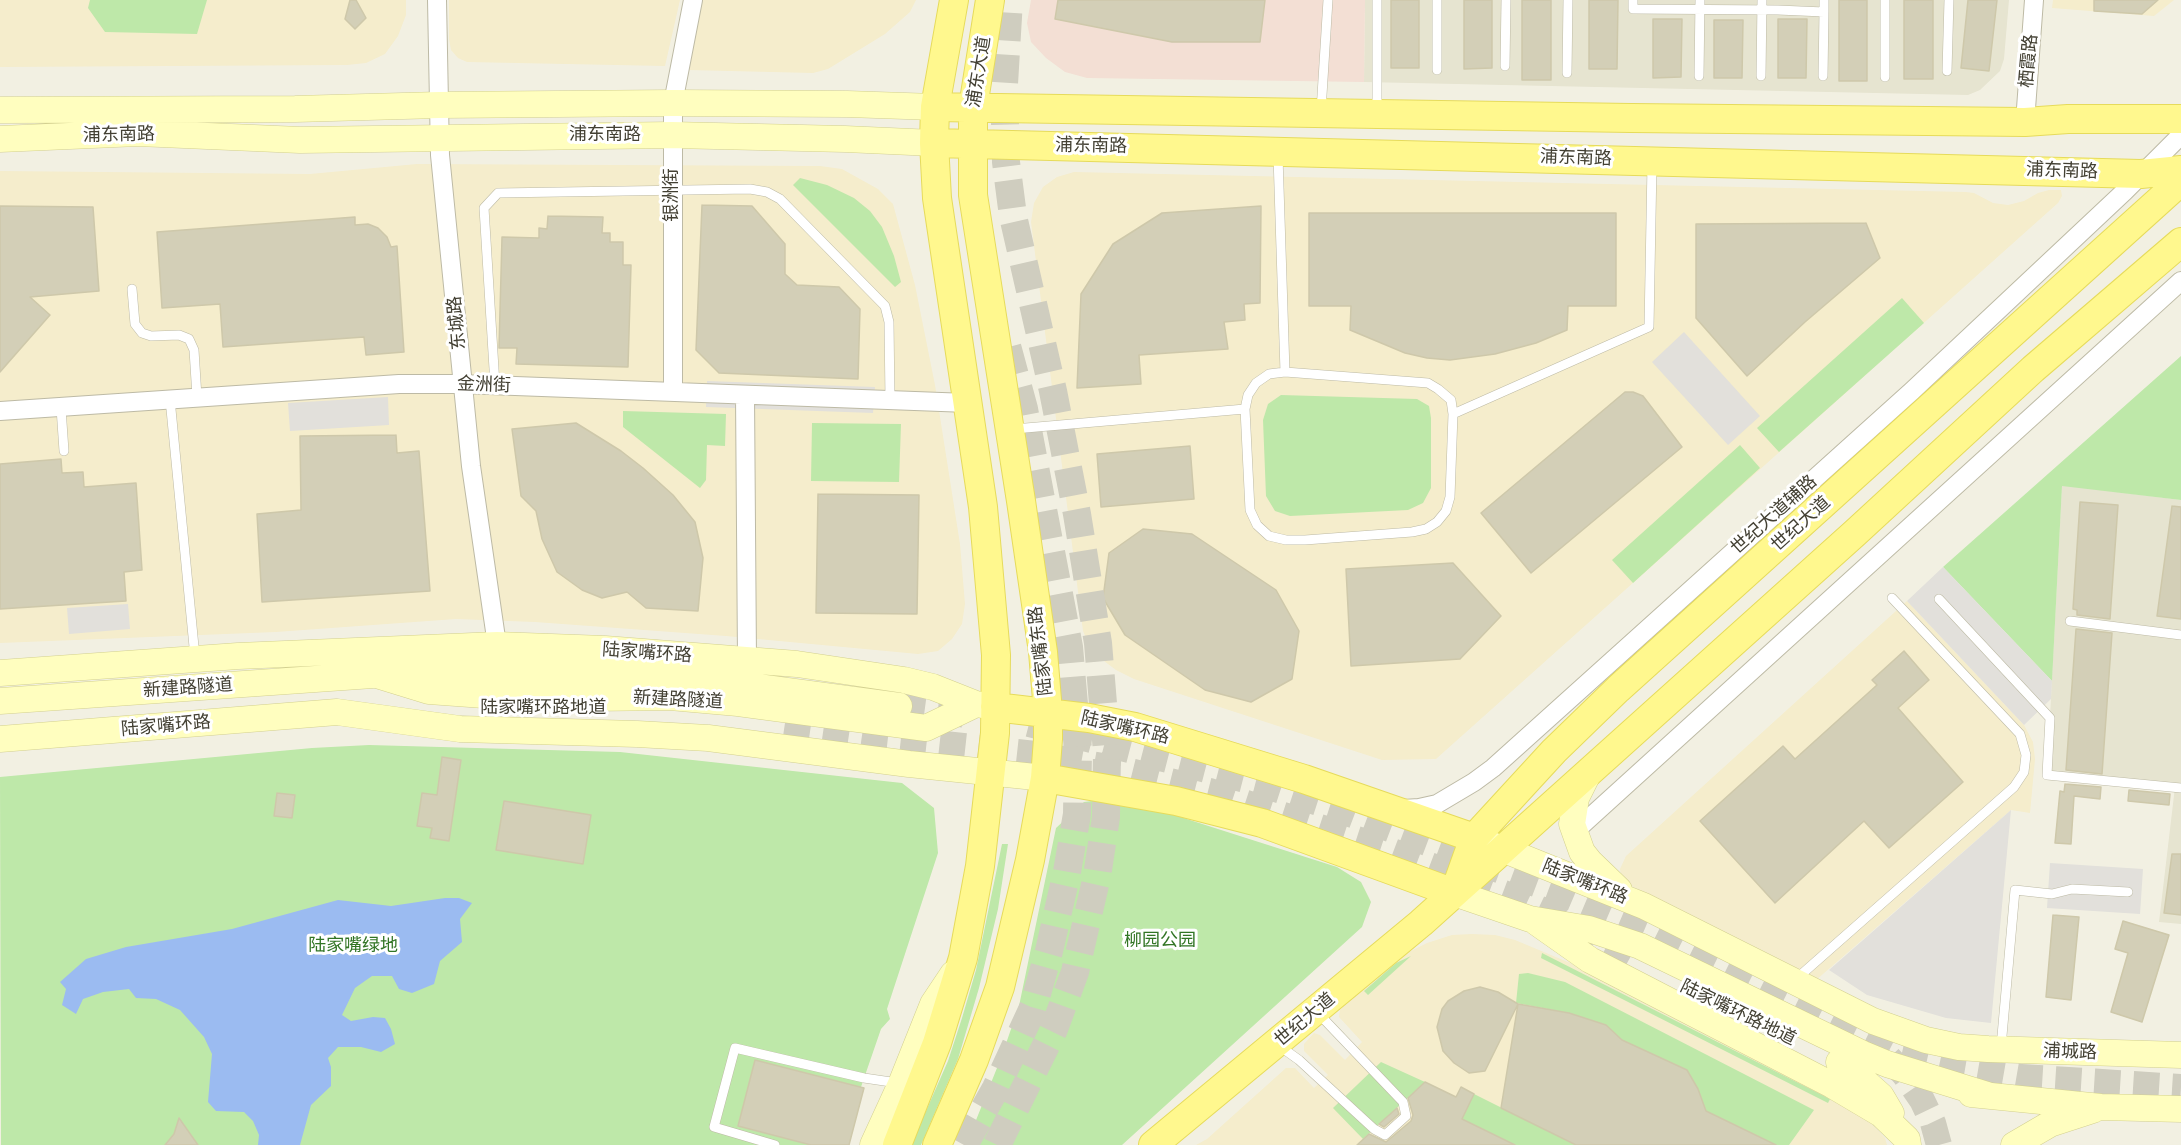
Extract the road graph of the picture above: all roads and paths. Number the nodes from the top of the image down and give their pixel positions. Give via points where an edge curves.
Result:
1 (437, 0) edge
2 (693, 0) edge
3 (954, 0) edge
4 (990, 0) edge
5 (1328, 0) edge
6 (1377, 0) edge
7 (1437, 0) edge
8 (1506, 0) edge
9 (1568, 0) edge
10 (1633, 0) edge
11 (1824, 0) edge
12 (1885, 0) edge
13 (1949, 0) edge
14 (2034, 0) edge
15 (1700, 5) edge
16 (1762, 5) edge
17 (1824, 12) junction
18 (1505, 66) dead end
19 (1437, 70) dead end
20 (1947, 71) dead end
21 (1567, 73) dead end
22 (1699, 76) dead end
23 (1761, 76) dead end
24 (1823, 76) dead end
25 (1885, 78) dead end
26 (673, 103) junction
27 (439, 105) junction
28 (935, 107) junction
29 (973, 107) junction
30 (0, 110) edge
31 (1321, 114) junction
32 (1377, 115) junction
33 (2181, 119) edge
34 (2025, 122) junction
35 (672, 135) junction
36 (2181, 135) edge
37 (439, 136) junction
38 (0, 139) edge
39 (934, 143) junction
40 (971, 144) junction
41 (1278, 151) junction
42 (2181, 153) edge
43 (1652, 160) junction
44 (2181, 170) edge
45 (2142, 174) junction
46 (2181, 181) edge
47 (672, 191) junction
48 (2181, 242) edge
49 (2181, 281) edge
50 (132, 289) dead end
51 (1285, 372) junction
52 (462, 384) junction
53 (495, 385) junction
54 (673, 392) junction
55 (745, 395) junction
56 (197, 397) junction
57 (170, 399) junction
58 (890, 400) junction
59 (968, 403) junction
60 (61, 408) junction
61 (1245, 409) junction
62 (0, 411) edge
63 (1453, 414) junction
64 (1009, 430) junction
65 (64, 451) dead end
66 (1892, 598) dead end
67 (1939, 599) dead end
68 (2070, 621) dead end
69 (2181, 635) edge
70 (497, 645) junction
71 (238, 656) junction
72 (195, 660) junction
73 (747, 660) junction
74 (435, 670) junction
75 (0, 673) edge
76 (376, 674) junction
77 (0, 701) edge
78 (899, 706) tunnel mouth
79 (986, 706) junction
80 (337, 712) junction
81 (1048, 712) junction
82 (785, 723) tunnel mouth
83 (0, 739) edge
84 (992, 772) junction
85 (1589, 772) junction
86 (1045, 778) junction
87 (2181, 788) edge
88 (1380, 806) junction
89 (1574, 832) junction
90 (1474, 837) junction
91 (1503, 849) junction
92 (2128, 892) dead end
93 (1454, 893) junction
94 (1644, 906) junction
95 (1530, 919) junction
96 (963, 958) junction
97 (1638, 963) tunnel mouth
98 (1793, 982) junction
99 (1316, 1010) junction
100 (1276, 1044) junction
101 (1959, 1047) joint
102 (1994, 1049) junction
103 (2181, 1055) edge
104 (1839, 1062) junction
105 (2181, 1071) edge
106 (901, 1084) junction
107 (1987, 1095) junction
108 (2102, 1107) junction
109 (2181, 1109) edge
110 (1907, 1142) edge
111 (775, 1145) edge
112 (873, 1145) edge
113 (897, 1145) edge
114 (937, 1145) edge
115 (1153, 1145) edge
116 (2014, 1145) edge

1 - 27 street, 东城路
2 - 26 street, 银洲街
3 - 28 main road, 浦东大道
4 - 29 main road, 浦东大道
5 - 31 lane
6 - 32 lane
7 - 19 lane
8 - 18 lane
9 - 21 lane
10 - 15 lane via 1633,9
11 - 17 lane
12 - 25 lane
13 - 20 lane
14 - 34 street, 栖霞路
15 - 16 lane
15 - 22 lane
16 - 17 lane
16 - 23 lane
17 - 24 lane
26 - 27 main road, 浦东南路
26 - 28 main road, 浦东南路
26 - 35 street, 银洲街
27 - 30 main road, 浦东南路
27 - 37 street, 东城路
28 - 29 main road, 浦东南路
28 - 39 main road, 浦东大道
29 - 31 main road, 浦东南路
29 - 40 main road, 浦东大道
31 - 32 main road, 浦东南路
32 - 34 main road, 浦东南路
33 - 34 main road, 浦东南路
35 - 37 main road, 浦东南路
35 - 39 main road, 浦东南路
35 - 47 street, 银洲街
36 - 45 street, 世纪大道辅路
37 - 38 main road, 浦东南路 via 300,140 138,133
37 - 52 street, 东城路
39 - 40 main road, 浦东南路
39 - 59 main road via 937,198
40 - 41 main road, 浦东南路
40 - 64 main road, 陆家嘴东路 via 973,195
41 - 43 main road, 浦东南路
41 - 51 lane
42 - 45 street, 世纪大道辅路
43 - 45 main road, 浦东南路
43 - 63 lane via 1649,327
44 - 45 main road, 浦东南路
45 - 88 street, 世纪大道辅路 via 1912,391 1493,768 1437,804 1400,809
46 - 90 main road, 世纪大道 via 1618,689
47 - 53 lane via 507,191 490,199 484,208 484,218
47 - 54 street, 银洲街
47 - 58 lane via 750,189 780,199 885,306 889,322
48 - 85 main road, 世纪大道 via 2033,369
49 - 89 street
50 - 56 lane via 135,324 142,333 189,339 194,350
51 - 61 lane via 1269,374 1256,383
51 - 63 lane via 1428,383 1451,400
52 - 53 street, 金洲街
52 - 56 street, 金洲街 via 399,384
52 - 70 street, 东城路
53 - 54 street, 金洲街
54 - 55 street, 金洲街
55 - 58 street, 金洲街
55 - 73 street
56 - 57 street, 金洲街
57 - 60 street, 金洲街
57 - 72 lane
58 - 59 street, 金洲街
59 - 79 main road via 983,507 996,655
60 - 62 street, 金洲街
60 - 65 lane
61 - 63 lane via 1250,510 1257,525 1269,536 1286,540 1412,532 1437,522 1450,497
61 - 64 lane
64 - 81 main road, 陆家嘴东路
66 - 98 lane via 2020,734 2026,755 2024,772 2014,787
67 - 87 lane via 2050,718 2047,775
68 - 69 lane
70 - 71 main road, 陆家嘴环路
70 - 73 main road, 陆家嘴环路
71 - 72 main road, 陆家嘴环路
71 - 74 main road, 陆家嘴环路 via 337,660
72 - 75 main road, 陆家嘴环路
73 - 79 main road, 陆家嘴环路 via 904,680
74 - 76 main road, 新建路隧道
74 - 78 main road, 陆家嘴环路 via 705,680
76 - 77 main road, 新建路隧道
76 - 79 main road, 新建路隧道 via 429,691 484,696 670,697 926,728
79 - 81 main road, 陆家嘴环路
79 - 84 main road
80 - 82 main road, 陆家嘴环路地道 via 634,708
80 - 83 main road, 陆家嘴环路
80 - 84 main road, 陆家嘴环路 via 460,729 708,738
81 - 86 main road, 陆家嘴东路
81 - 88 main road, 陆家嘴环路 via 1135,727
84 - 86 main road, 陆家嘴环路
84 - 96 main road
85 - 89 main road via 1576,798
85 - 91 main road, 世纪大道
86 - 93 main road, 陆家嘴环路 via 1176,801 1262,823
86 - 114 main road, 陆家嘴东路 via 1021,904 1000,987
88 - 90 main road, 陆家嘴环路
89 - 94 main road via 1594,867
90 - 91 main road, 陆家嘴环路
90 - 93 main road, 世纪大道
91 - 93 main road, 世纪大道
91 - 94 main road, 陆家嘴环路
92 - 102 lane via 2072,889 2052,894 2015,890
93 - 95 main road, 陆家嘴环路
93 - 99 main road, 世纪大道
94 - 98 main road, 陆家嘴环路
95 - 107 main road, 陆家嘴环路 via 1589,929 1640,946 1863,1054
95 - 110 main road, 陆家嘴环路 via 1619,976 1832,1085 1881,1114
96 - 106 main road via 933,1004
96 - 113 main road via 937,1043
97 - 104 main road, 陆家嘴环路地道
98 - 101 main road, 陆家嘴环路 via 1873,1021
99 - 100 main road, 世纪大道
99 - 100 lane via 1403,1102 1406,1116 1385,1135
100 - 115 main road, 世纪大道
101 - 102 main road, 浦城路
102 - 103 main road, 浦城路
102 - 105 main road via 2027,1062
104 - 107 main road, 陆家嘴环路地道 via 1899,1081
104 - 110 main road, 陆家嘴环路地道 via 1881,1096
106 - 111 lane via 735,1048 714,1127
106 - 112 main road
107 - 108 main road
108 - 109 main road
108 - 116 main road via 2050,1124

